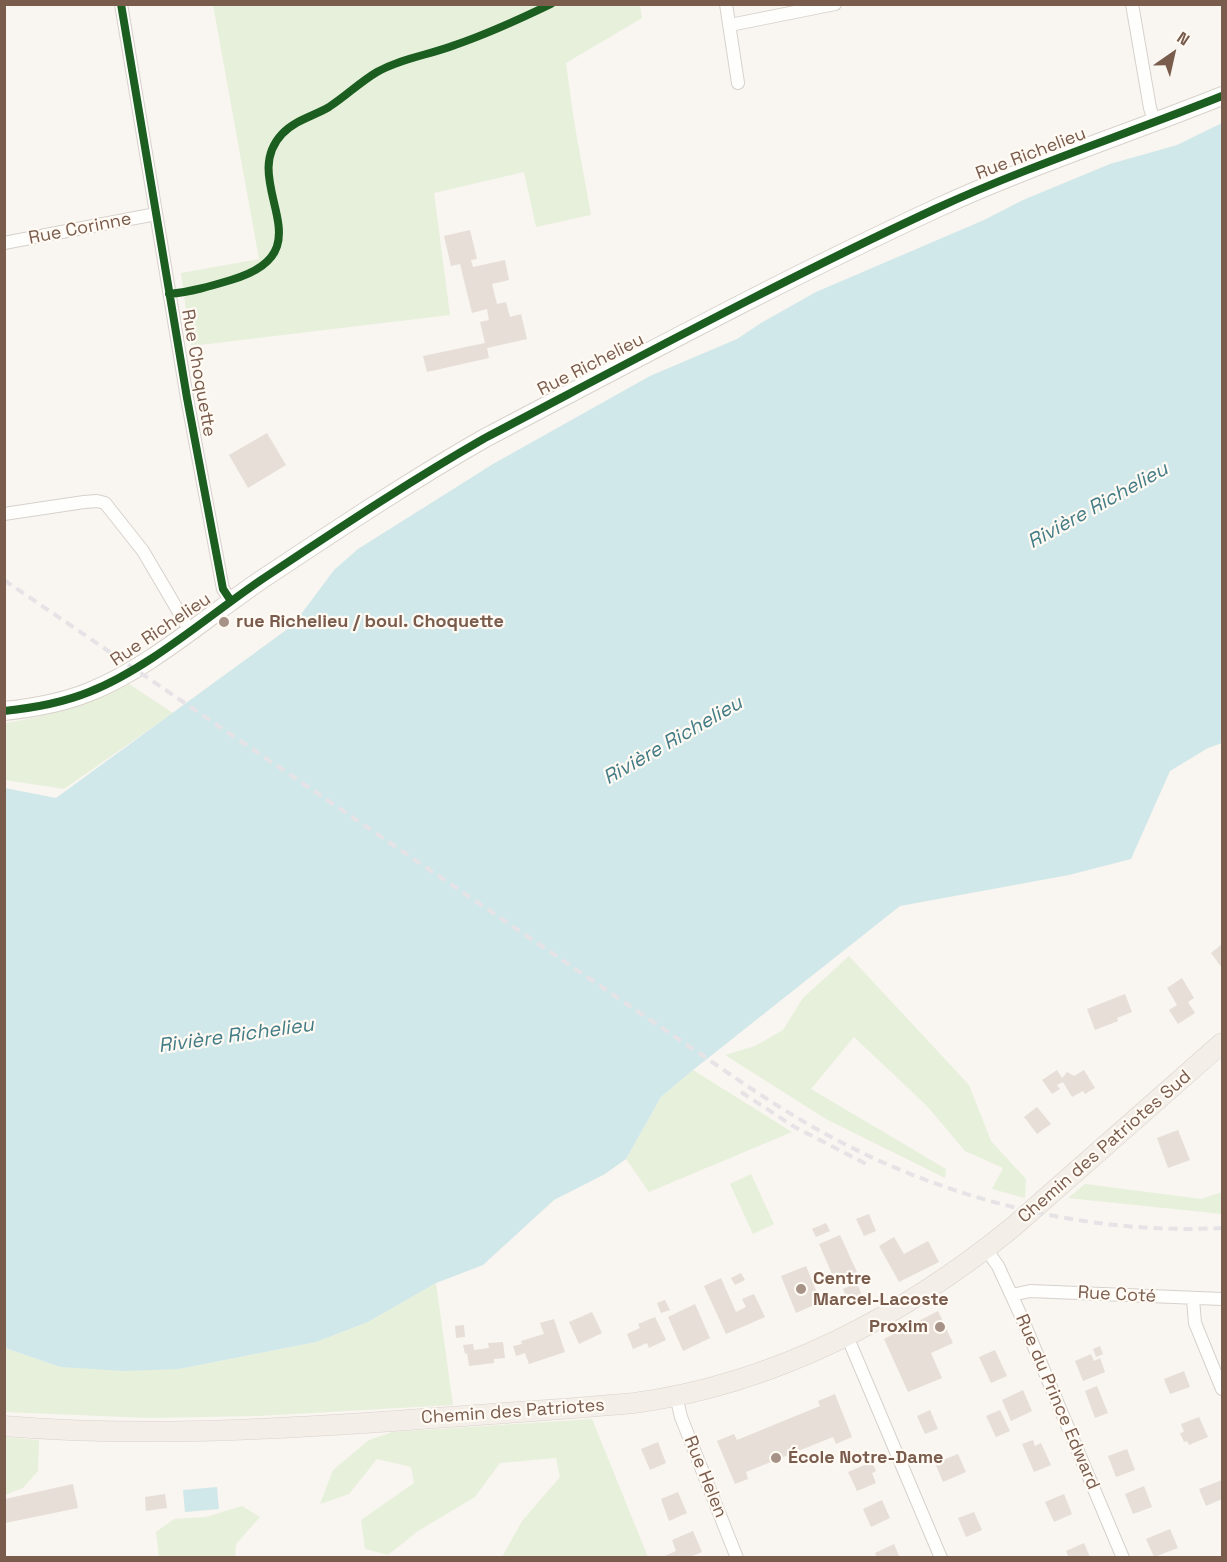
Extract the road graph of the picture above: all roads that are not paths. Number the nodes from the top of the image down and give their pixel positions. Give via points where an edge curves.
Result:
1 (121, 4) edge
2 (726, 4) edge
3 (835, 4) edge
4 (1132, 4) edge
5 (730, 25) junction
6 (738, 83) dead end
7 (1222, 96) edge
8 (1155, 123) junction
9 (156, 214) junction
10 (4, 243) edge
11 (4, 514) edge
12 (231, 601) junction
13 (190, 631) junction
14 (4, 711) edge
15 (1222, 1044) edge
16 (986, 1249) junction
17 (1012, 1296) junction
18 (1193, 1299) junction
19 (1222, 1299) edge
20 (847, 1336) junction
21 (1222, 1389) edge
22 (676, 1396) junction
23 (4, 1426) edge
24 (737, 1557) edge
25 (941, 1557) edge
26 (1123, 1557) edge

1 - 9 street, Rue Choquette
2 - 5 street
3 - 5 street
4 - 8 street
5 - 6 street
7 - 8 main road, Rue Richelieu
8 - 12 main road, Rue Richelieu via 935,209 618,368 442,462
9 - 10 street, Rue Corinne
9 - 12 street, Rue Choquette via 223,589
11 - 13 street via 84,502 105,504 143,551
12 - 13 main road, Rue Richelieu
13 - 14 main road, Rue Richelieu via 108,684 51,704
15 - 16 main road, Chemin des Patriotes Sud
16 - 17 street, Rue du Prince Edward
16 - 20 main road, Chemin des Patriotes via 896,1311
17 - 18 street, Rue Coté via 1030,1291
17 - 26 street, Rue du Prince Edward
18 - 19 street, Rue Coté
18 - 21 street via 1195,1323
20 - 22 main road, Chemin des Patriotes via 782,1365
20 - 25 street
22 - 23 main road, Chemin des Patriotes via 558,1410 255,1430 146,1433
22 - 24 street, Rue Helen

